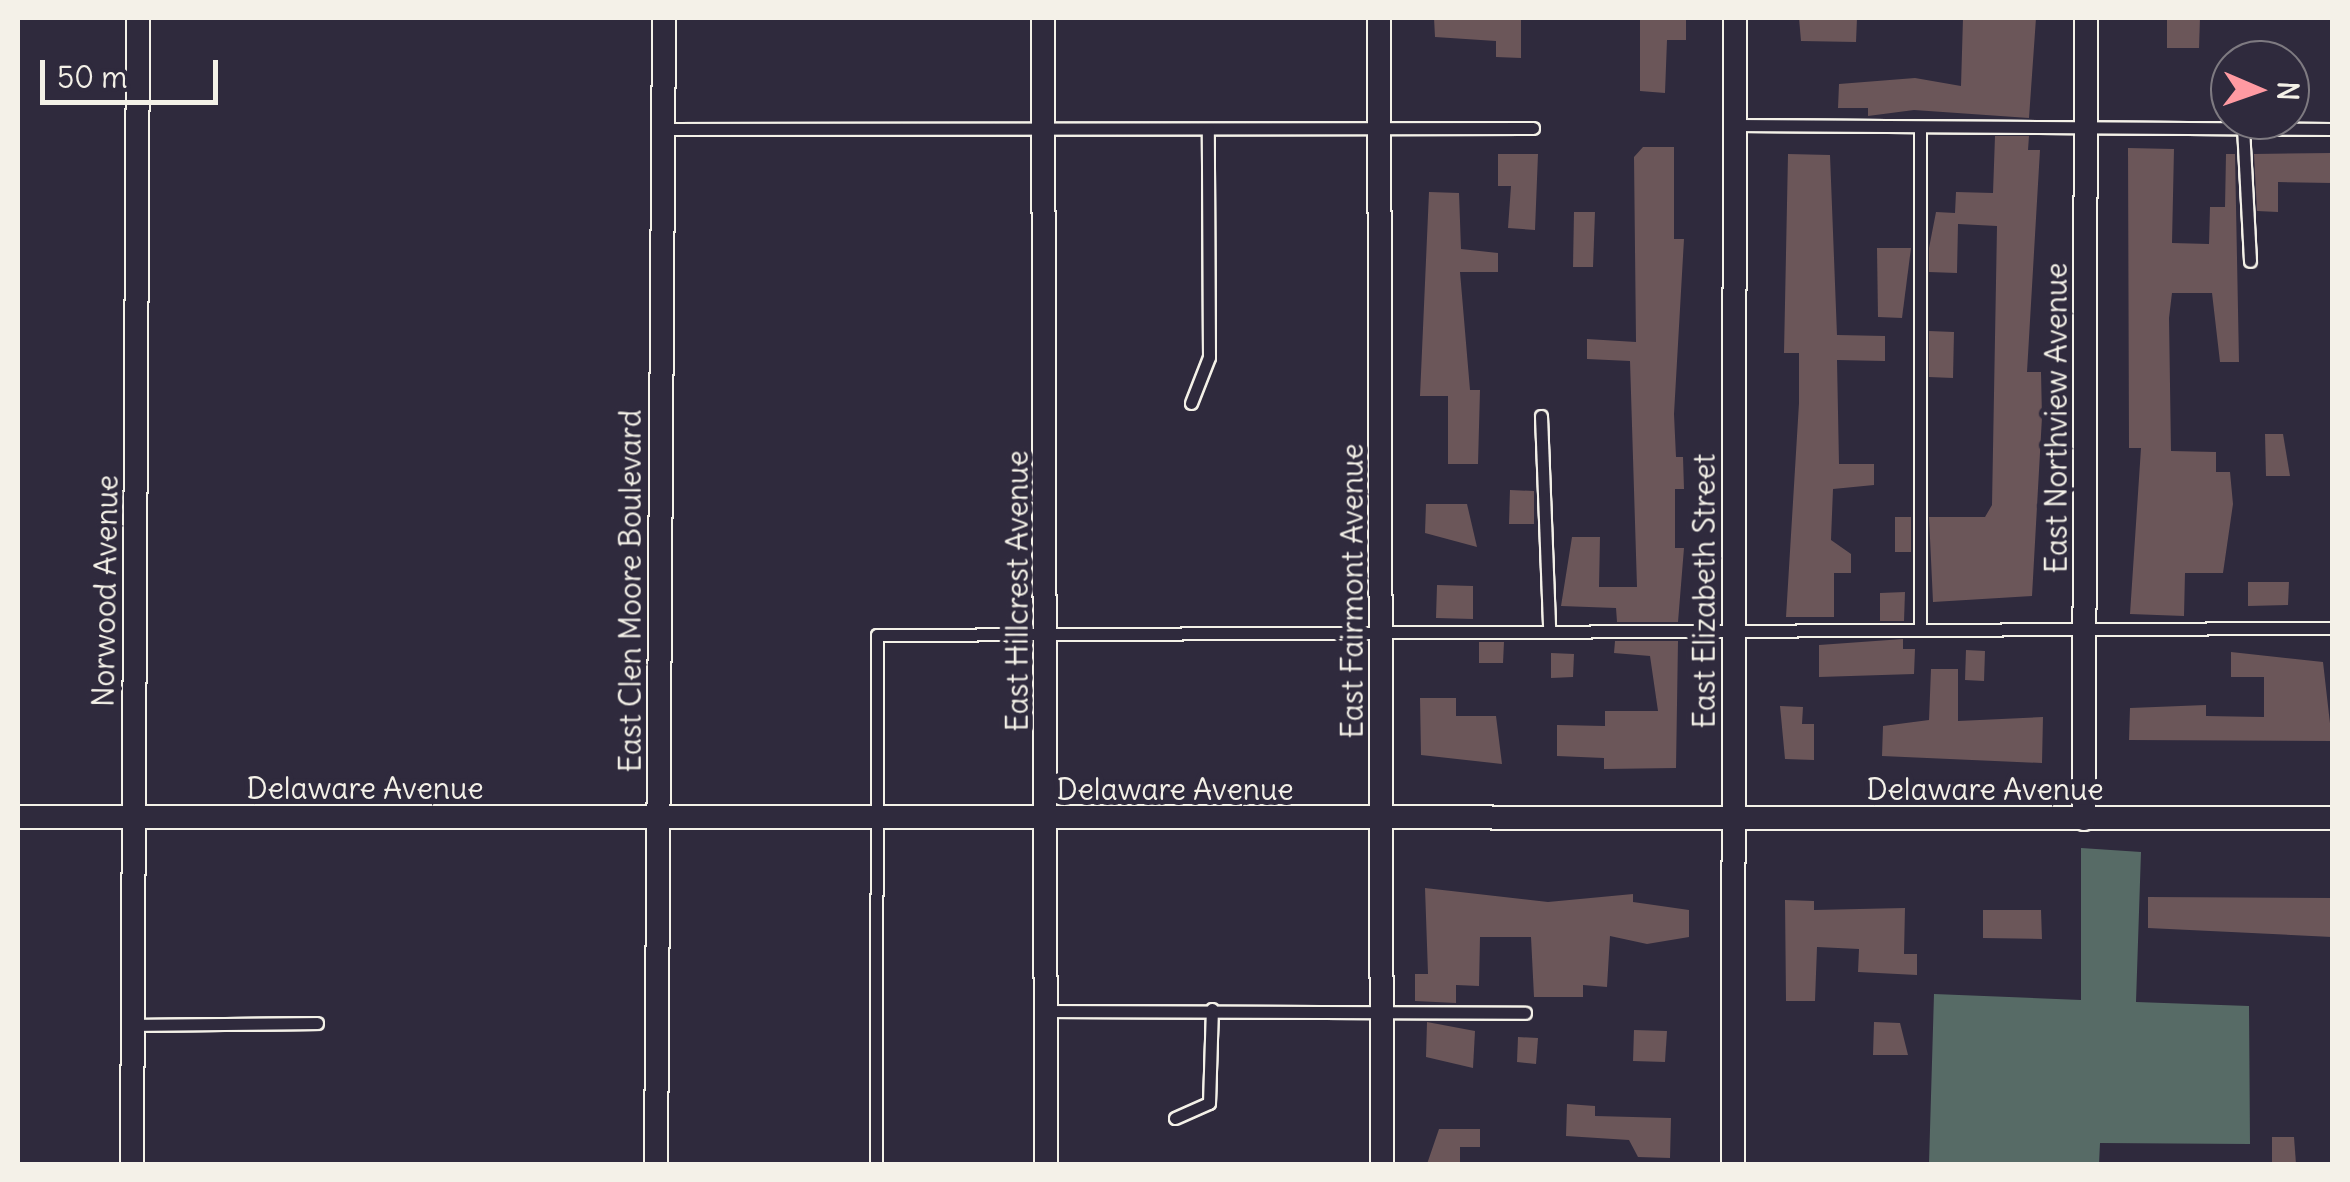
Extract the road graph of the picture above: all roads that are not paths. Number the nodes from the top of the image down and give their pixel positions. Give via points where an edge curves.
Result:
1 (138, 18) edge
2 (664, 18) edge
3 (1044, 18) edge
4 (1378, 18) edge
5 (1736, 18) edge
6 (2086, 18) edge
7 (1736, 125) junction
8 (2210, 127) edge
9 (1382, 128) junction
10 (1533, 128) dead end
11 (2086, 128) junction
12 (663, 129) junction
13 (1208, 129) junction
14 (1043, 130) junction
15 (1920, 131) junction
16 (2244, 140) edge
17 (2250, 262) dead end
18 (1190, 402) dead end
19 (1540, 416) dead end
20 (1920, 627) junction
21 (1382, 628) junction
22 (1549, 628) junction
23 (1735, 628) junction
24 (2332, 628) edge
25 (2086, 629) junction
26 (1046, 631) junction
27 (132, 816) junction
28 (18, 817) edge
29 (658, 818) junction
30 (1384, 818) junction
31 (1734, 818) junction
32 (2332, 818) edge
33 (2084, 819) junction
34 (1048, 820) junction
35 (878, 822) junction
36 (1383, 1007) junction
37 (1212, 1009) junction
38 (1046, 1010) junction
39 (1525, 1013) dead end
40 (316, 1024) dead end
41 (132, 1025) junction
42 (1175, 1118) dead end
43 (132, 1164) edge
44 (656, 1164) edge
45 (876, 1164) edge
46 (1046, 1164) edge
47 (1382, 1164) edge
48 (1733, 1164) edge

1 - 27 street, Norwood Avenue
2 - 12 street, East Clen Moore Boulevard
3 - 14 street, East Hillcrest Avenue
4 - 9 street, East Fairmont Avenue
5 - 7 street, East Elizabeth Street
6 - 11 street, East Northview Avenue
7 - 15 lane
7 - 23 street, East Elizabeth Street
8 - 11 lane
9 - 10 lane
9 - 13 lane
9 - 21 street, East Fairmont Avenue
11 - 15 lane
11 - 25 street, East Northview Avenue
12 - 14 lane
12 - 29 street, East Clen Moore Boulevard
13 - 14 lane
13 - 18 lane via 1210,356
14 - 26 street, East Hillcrest Avenue
15 - 20 lane
16 - 17 lane
19 - 22 lane
20 - 23 lane
20 - 25 lane
21 - 22 lane
21 - 26 lane
21 - 30 street, East Fairmont Avenue
22 - 23 lane
23 - 31 street, East Elizabeth Street
24 - 25 lane
25 - 33 street, East Northview Avenue
26 - 34 street, East Hillcrest Avenue
26 - 35 lane via 877,634
27 - 28 street, Delaware Avenue
27 - 29 street, Delaware Avenue
27 - 41 street, Norwood Avenue
29 - 35 street, Delaware Avenue
29 - 44 street, East Clen Moore Boulevard
30 - 31 street, Delaware Avenue
30 - 34 street, Delaware Avenue
30 - 36 street, East Fairmont Avenue
31 - 33 street, Delaware Avenue
31 - 48 street, East Elizabeth Street
32 - 33 street, Delaware Avenue
34 - 35 street, Delaware Avenue
34 - 38 street, East Hillcrest Avenue
35 - 45 lane
36 - 37 lane
36 - 39 lane
36 - 47 street, East Fairmont Avenue
37 - 38 lane
37 - 42 lane via 1210,1103
38 - 46 street, East Hillcrest Avenue
40 - 41 lane
41 - 43 street, Norwood Avenue

